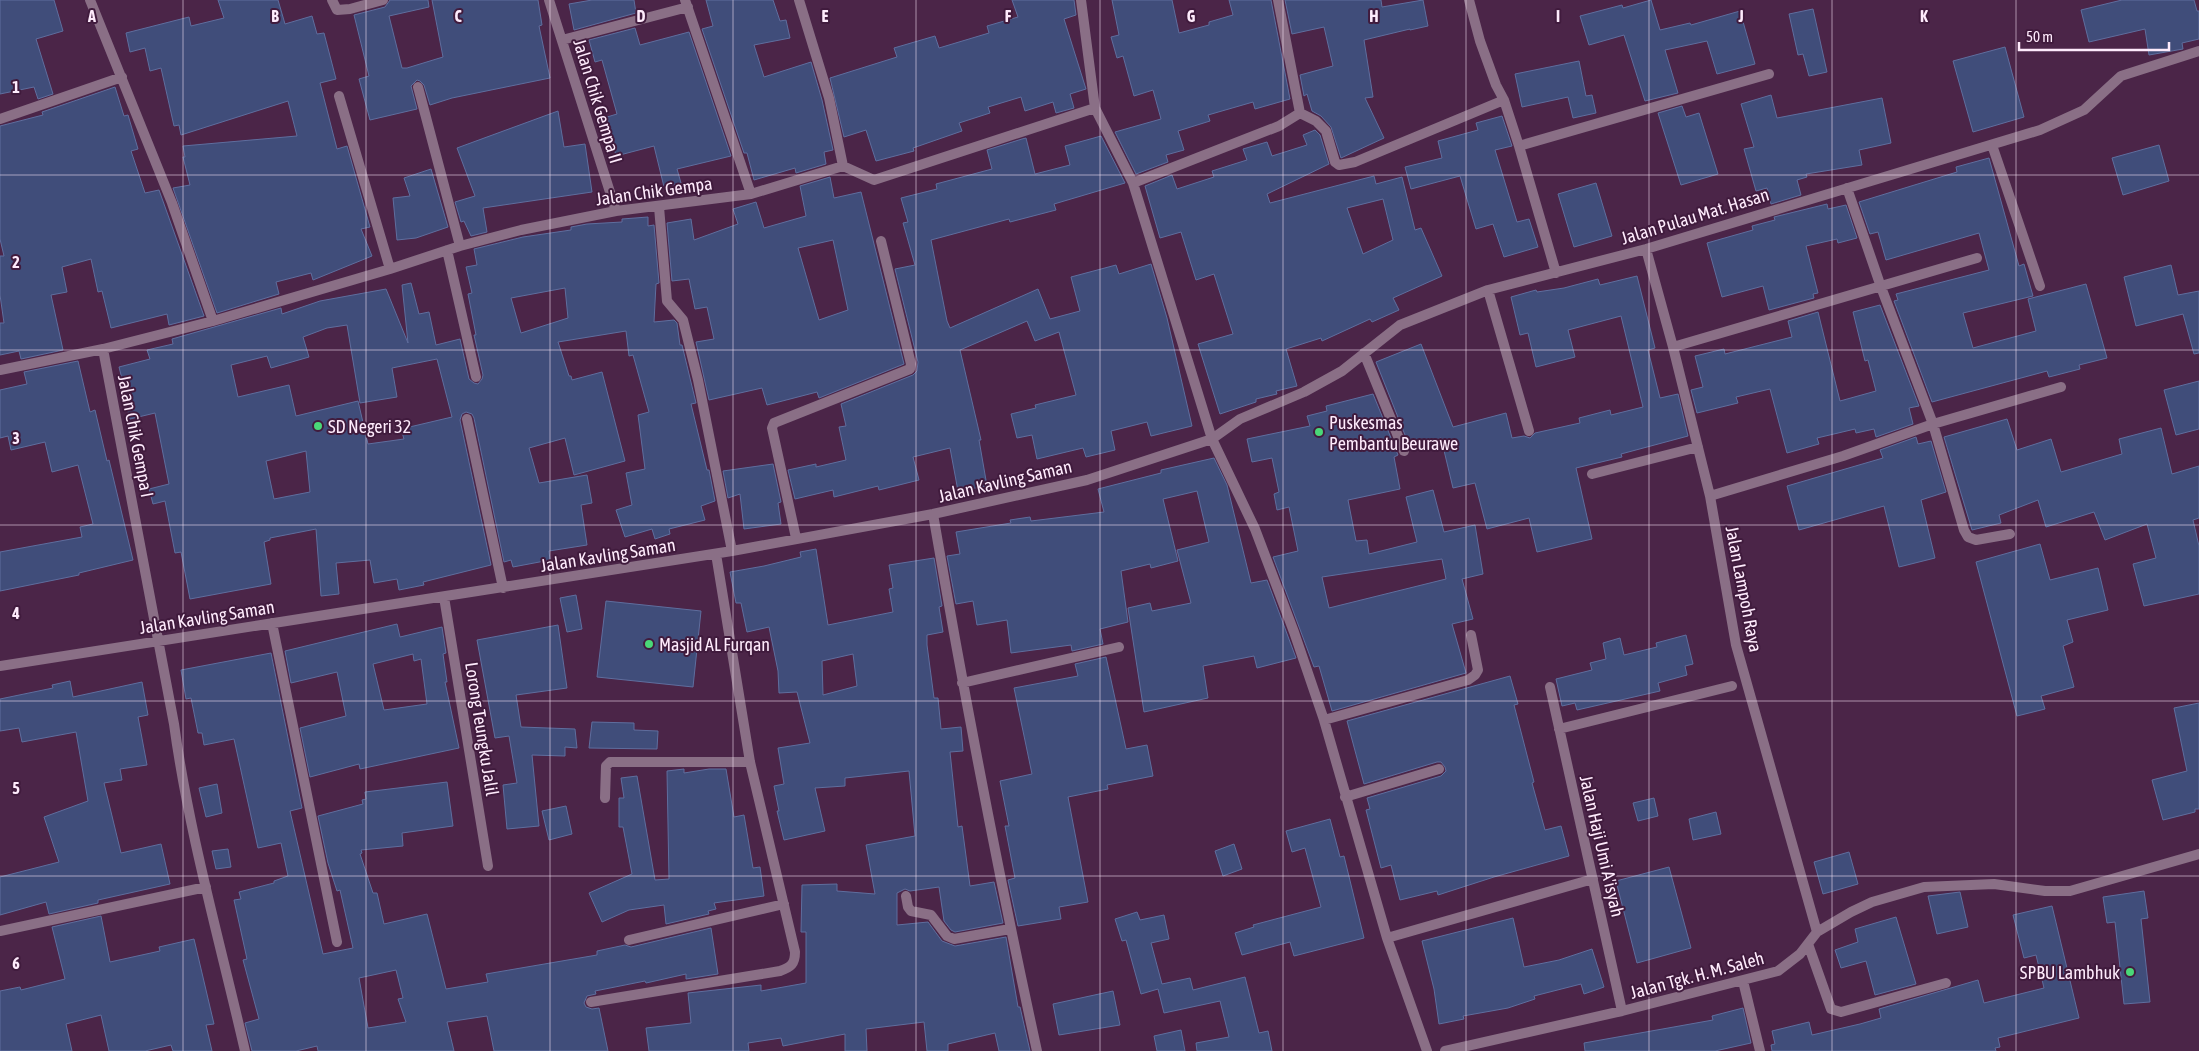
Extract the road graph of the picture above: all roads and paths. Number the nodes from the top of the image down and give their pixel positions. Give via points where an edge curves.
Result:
1 (90, 0) edge
2 (332, 0) edge
3 (383, 0) edge
4 (549, 0) edge
5 (799, 0) edge
6 (1081, 0) edge
7 (1278, 0) edge
8 (1469, 0) edge
9 (686, 4) edge
10 (562, 40) junction
11 (2199, 51) edge
12 (1769, 74) dead end
13 (122, 77) junction
14 (418, 87) dead end
15 (339, 96) dead end
16 (1504, 100) junction
17 (1095, 108) junction
18 (1300, 113) junction
19 (0, 119) edge
20 (1992, 145) junction
21 (1519, 146) junction
22 (843, 166) junction
23 (1133, 183) junction
24 (1847, 188) junction
25 (751, 194) junction
26 (658, 207) junction
27 (616, 211) junction
28 (881, 241) dead end
29 (460, 246) junction
30 (1646, 249) junction
31 (447, 250) junction
32 (1977, 258) dead end
33 (390, 269) junction
34 (1556, 273) junction
35 (2040, 286) dead end
36 (1881, 287) junction
37 (1488, 290) junction
38 (213, 321) junction
39 (1673, 347) junction
40 (103, 349) junction
41 (1364, 352) junction
42 (0, 370) edge
43 (476, 377) dead end
44 (2061, 387) dead end
45 (467, 419) dead end
46 (1933, 424) junction
47 (1529, 432) dead end
48 (1212, 439) junction
49 (1698, 447) junction
50 (1404, 451) dead end
51 (1592, 474) dead end
52 (1710, 496) junction
53 (933, 514) junction
54 (2010, 534) dead end
55 (796, 538) junction
56 (732, 551) junction
57 (716, 554) junction
58 (503, 588) junction
59 (444, 598) junction
60 (272, 623) junction
61 (1471, 635) dead end
62 (158, 642) junction
63 (1118, 647) dead end
64 (0, 666) edge
65 (962, 682) junction
66 (1732, 686) dead end
67 (1550, 687) dead end
68 (1324, 720) junction
69 (1559, 729) junction
70 (750, 762) junction
71 (1439, 769) dead end
72 (1345, 797) junction
73 (605, 798) dead end
74 (2199, 854) edge
75 (488, 866) dead end
76 (1593, 878) junction
77 (206, 887) junction
78 (906, 896) dead end
79 (784, 904) junction
80 (1010, 929) junction
81 (0, 931) edge
82 (1817, 932) junction
83 (1387, 938) junction
84 (629, 940) dead end
85 (337, 942) dead end
86 (1808, 944) junction
87 (1744, 981) junction
88 (1946, 983) dead end
89 (591, 1002) dead end
90 (1622, 1011) junction
91 (245, 1051) edge
92 (1037, 1051) edge
93 (1427, 1051) edge
94 (1445, 1051) edge
95 (1760, 1051) edge

1 - 13 street
2 - 3 street via 337,10
4 - 10 street, Jalan Chik Gempa II
5 - 22 street via 828,98
6 - 17 street
7 - 18 street
8 - 16 street via 1483,50
9 - 10 street
9 - 25 street
10 - 27 street, Jalan Chik Gempa II
11 - 20 street, Jalan Pulau Mat. Hasan via 2121,76 2084,110 2040,130
12 - 21 street
13 - 19 street
13 - 38 street via 172,203
14 - 29 street
15 - 33 street
16 - 18 street via 1355,162 1339,165 1335,162 1326,131 1316,121
16 - 21 street
17 - 22 street via 874,180
17 - 23 street
18 - 23 street via 1279,126
20 - 24 street, Jalan Pulau Mat. Hasan
20 - 35 street
21 - 34 street
22 - 25 street, Jalan Chik Gempa
23 - 48 street
24 - 30 street, Jalan Pulau Mat. Hasan
24 - 36 street
25 - 26 street, Jalan Chik Gempa
26 - 27 street, Jalan Chik Gempa
26 - 56 street via 667,300 683,320
27 - 29 street, Jalan Chik Gempa
28 - 55 street via 910,369 774,423 772,428
29 - 31 street, Jalan Chik Gempa
30 - 34 street, Jalan Pulau Mat. Hasan
30 - 39 street, Jalan Lampoh Raya
31 - 33 street, Jalan Chik Gempa
31 - 43 street
32 - 36 street
33 - 38 street, Jalan Chik Gempa
34 - 37 street, Jalan Pulau Mat. Hasan
36 - 39 street
36 - 46 street
37 - 41 street, Jalan Pulau Mat. Hasan via 1400,324
37 - 47 street
38 - 40 street
39 - 49 street, Jalan Lampoh Raya
40 - 42 street
40 - 62 street, Jalan Chik Gempa I
41 - 48 street, Jalan Pulau Mat. Hasan via 1342,371 1240,420
41 - 50 street
44 - 46 street
45 - 58 street
46 - 52 street
46 - 54 street via 1968,537 1976,540
48 - 53 street, Jalan Kavling Saman via 1087,480
48 - 68 street via 1255,529
49 - 51 street
49 - 52 street, Jalan Lampoh Raya
52 - 82 street, Jalan Lampoh Raya via 1736,645
53 - 55 street, Jalan Kavling Saman
53 - 65 street
55 - 56 street, Jalan Kavling Saman
56 - 57 street, Jalan Kavling Saman
57 - 58 street, Jalan Kavling Saman
57 - 70 street
58 - 59 street, Jalan Kavling Saman
59 - 60 street, Jalan Kavling Saman
59 - 75 street, Lorong Teungku Jalil
60 - 62 street, Jalan Kavling Saman
60 - 85 street
61 - 68 street via 1478,670 1468,680
62 - 64 street, Jalan Kavling Saman
62 - 77 street, Jalan Chik Gempa I via 180,772
63 - 65 street
65 - 80 street
66 - 69 street
67 - 69 street, Jalan Haji Umi A'isyah
68 - 72 street
69 - 76 street, Jalan Haji Umi A'isyah
70 - 73 street via 610,762 606,766
70 - 79 street
71 - 72 street
72 - 83 street
74 - 82 street, Jalan Tgk. H. M. Saleh via 2070,891 1994,884 1924,887 1872,902
76 - 83 street
76 - 90 street, Jalan Haji Umi A'isyah
77 - 81 street
77 - 91 street, Jalan Chik Gempa I
78 - 80 street via 911,911 931,915 947,936 954,939
79 - 84 street
79 - 89 street via 795,952 795,961 790,967
80 - 92 street
82 - 86 street, Jalan Tgk. H. M. Saleh
83 - 93 street
86 - 87 street, Jalan Tgk. H. M. Saleh via 1778,971
86 - 88 street via 1831,1008 1836,1011
87 - 90 street, Jalan Tgk. H. M. Saleh
87 - 95 street
90 - 94 street, Jalan Tgk. H. M. Saleh

